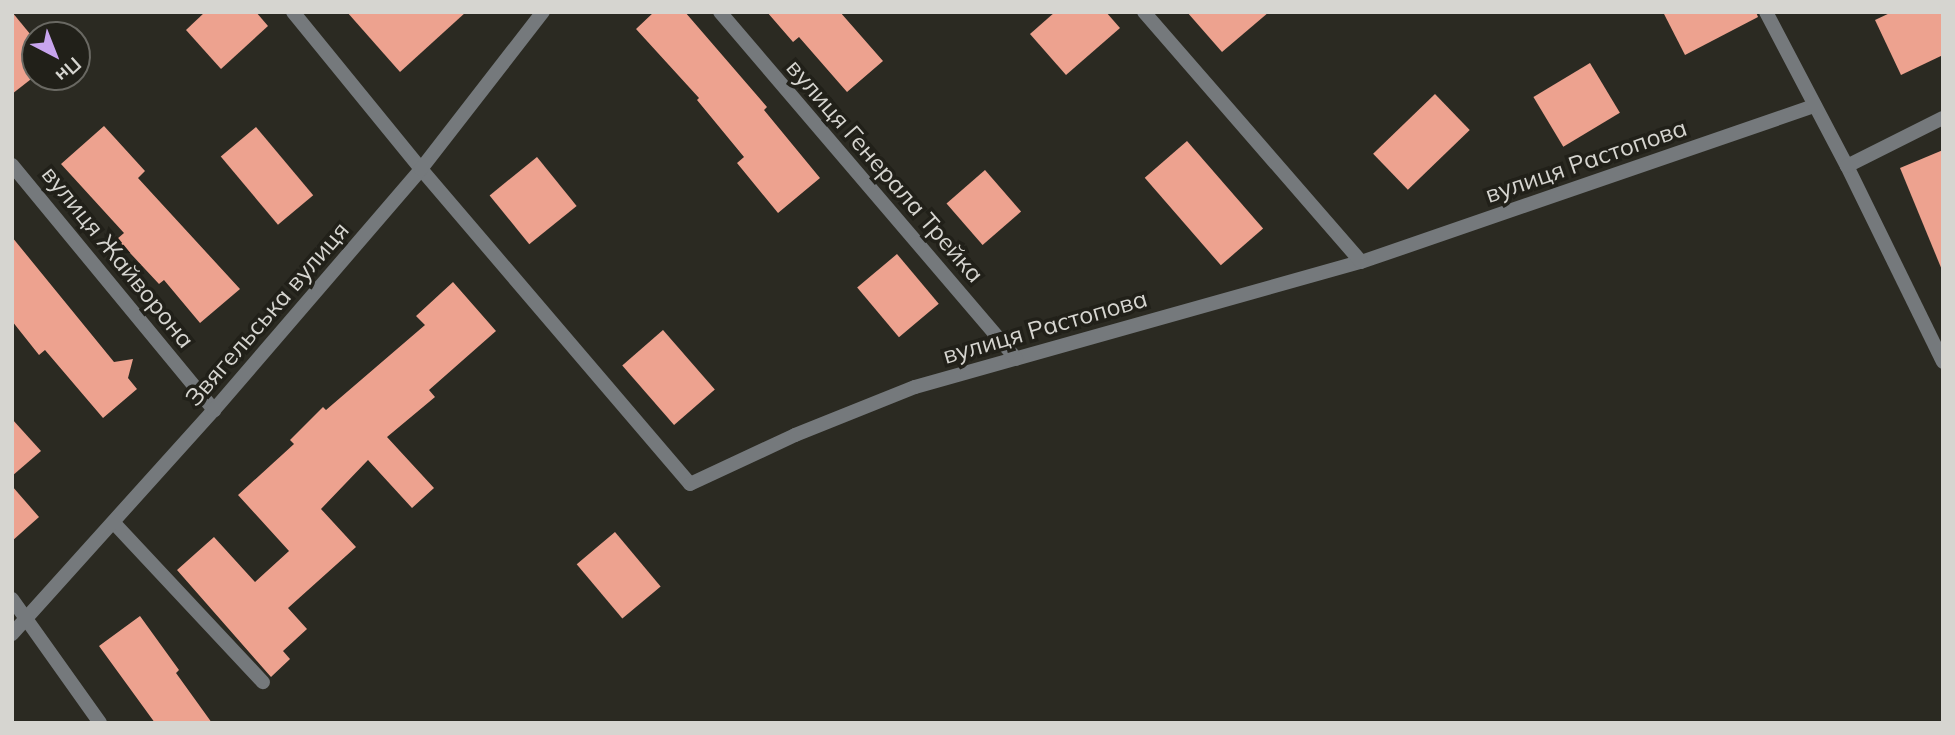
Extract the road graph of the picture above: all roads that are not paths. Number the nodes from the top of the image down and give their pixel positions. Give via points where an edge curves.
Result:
1 (293, 12) edge
2 (543, 12) edge
3 (720, 12) edge
4 (1144, 12) edge
5 (1766, 12) edge
6 (1815, 106) junction
7 (1943, 118) edge
8 (12, 165) edge
9 (1847, 166) junction
10 (421, 169) junction
11 (1362, 262) junction
12 (1016, 359) junction
13 (1943, 362) edge
14 (214, 410) junction
15 (114, 523) junction
16 (12, 598) edge
17 (28, 618) junction
18 (12, 634) edge
19 (263, 682) dead end
20 (100, 723) edge

1 - 10 street
2 - 10 street, Звягельська вулиця
3 - 12 street, вулиця Генерала Трейка
4 - 11 street
5 - 6 street
6 - 9 street
6 - 11 street, вулиця Растопова
7 - 9 street
8 - 14 street, вулиця Жайворона
9 - 13 street
10 - 12 street, вулиця Растопова via 690,484 794,435 915,387
10 - 14 street, Звягельська вулиця
11 - 12 street, вулиця Растопова
14 - 15 street, Звягельська вулиця
15 - 17 street, Звягельська вулиця
15 - 19 street
16 - 17 street
17 - 18 street, Звягельська вулиця
17 - 20 street

